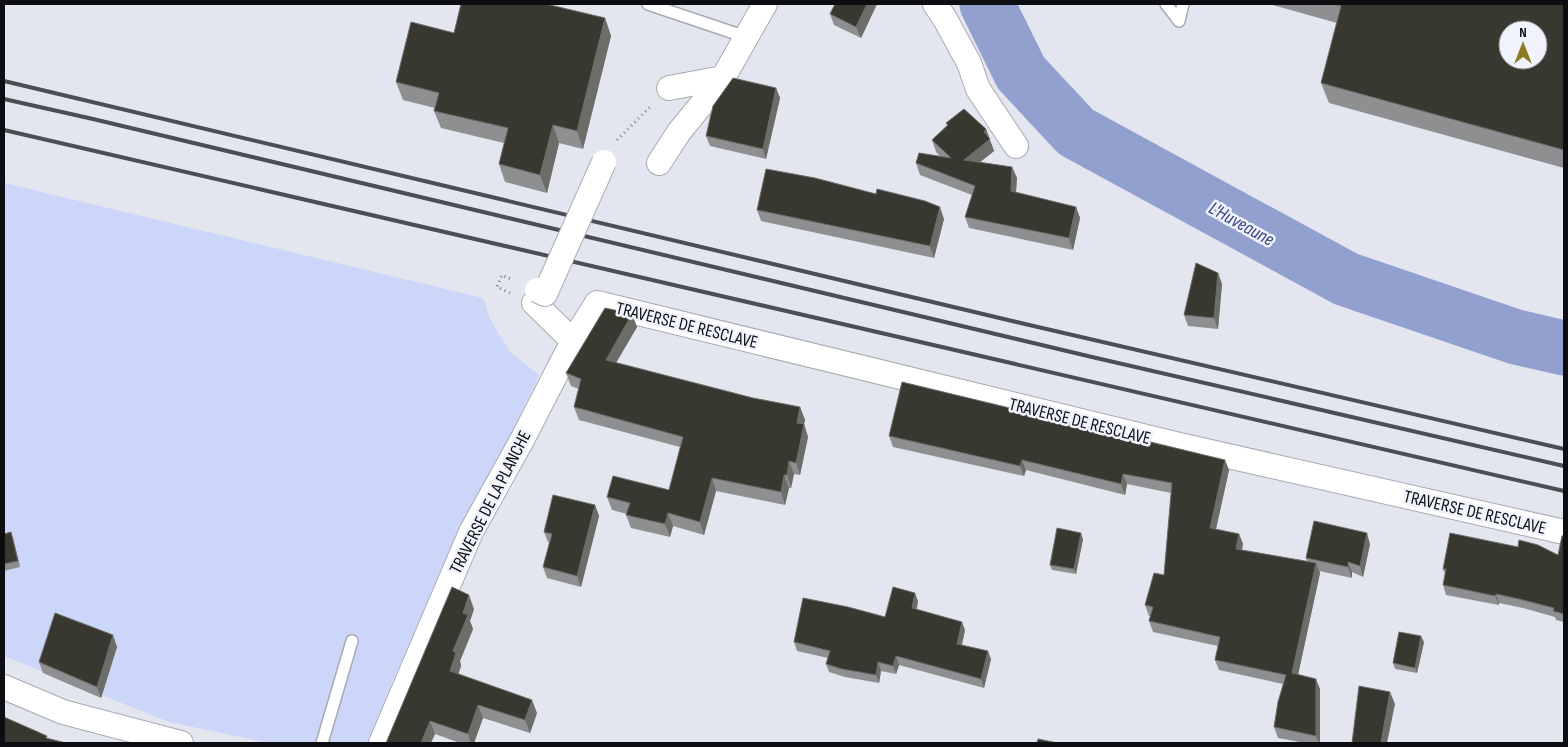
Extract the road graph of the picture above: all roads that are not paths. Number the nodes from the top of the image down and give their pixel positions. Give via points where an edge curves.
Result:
1 (648, 4) edge
2 (765, 4) edge
3 (935, 4) edge
4 (1166, 4) edge
5 (1183, 4) edge
6 (746, 37) junction
7 (722, 78) junction
8 (669, 88) road end
9 (1016, 146) dead end
10 (604, 162) road end
11 (659, 163) dead end
12 (597, 303) joint
13 (573, 341) junction
14 (1564, 532) edge
15 (352, 641) dead end
16 (4, 686) edge
17 (181, 743) edge
18 (322, 743) edge
19 (381, 743) edge

1 - 6 lane
2 - 6 street
3 - 9 street via 969,63 978,89
4 - 5 lane via 1179,21
6 - 7 street
7 - 8 street
7 - 11 street
10 - 13 street, bridge via 545,294 535,297
12 - 13 street, TRAVERSE DE LA PLANCHE
12 - 14 street, TRAVERSE DE RESCLAVE via 1165,442
13 - 19 street, TRAVERSE DE LA PLANCHE via 471,532
15 - 18 lane
16 - 17 street via 63,712

